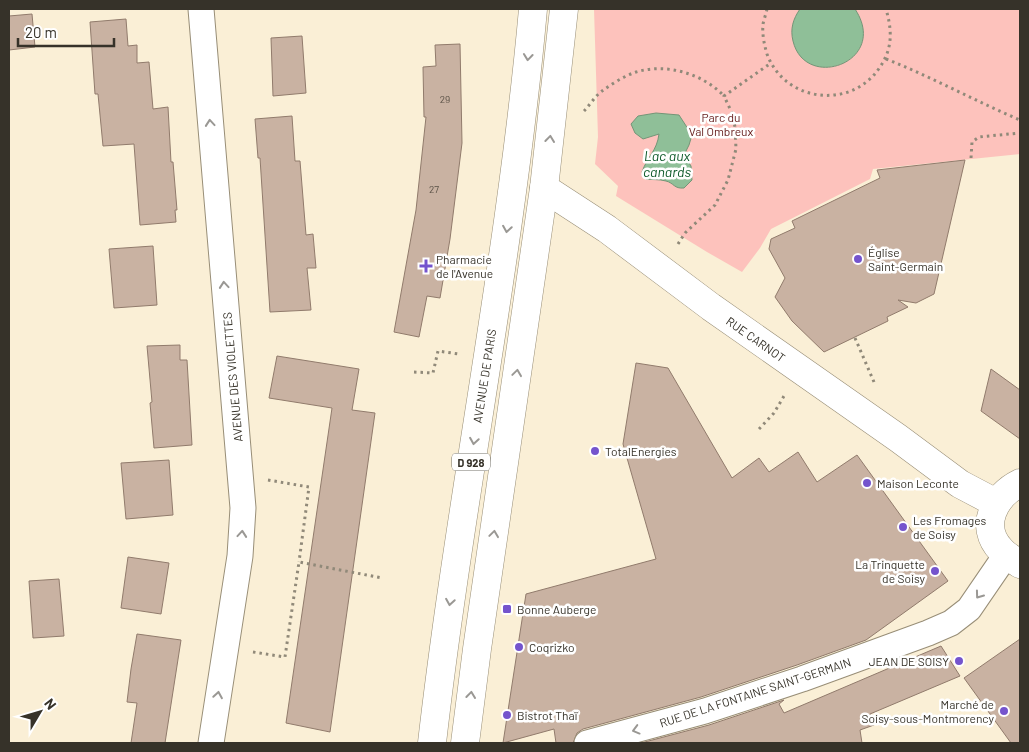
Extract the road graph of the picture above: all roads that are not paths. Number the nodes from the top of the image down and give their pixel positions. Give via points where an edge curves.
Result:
1 (201, 9) edge
2 (533, 9) edge
3 (564, 9) edge
4 (515, 181) junction
5 (544, 188) junction
6 (1020, 483) edge
7 (996, 503) junction
8 (1013, 560) edge
9 (211, 743) edge
10 (432, 743) edge
11 (465, 743) edge
12 (586, 743) edge

9 -> 1 street, AVENUE DES VIOLETTES via 243,508
2 -> 4 main road, AVENUE DE PARIS / D 928
5 -> 3 main road, D 928
4 - 5 street, RUE CARNOT
4 -> 10 main road, AVENUE DE PARIS / D 928 via 442,652
5 - 7 main road, RUE CARNOT via 960,484
11 -> 5 main road, D 928
6 - 7 main road via 1007,489
7 - 8 main road via 990,525 993,538
8 -> 12 street, RUE DE LA FONTAINE SAINT-GERMAIN via 968,609 928,633 705,711

